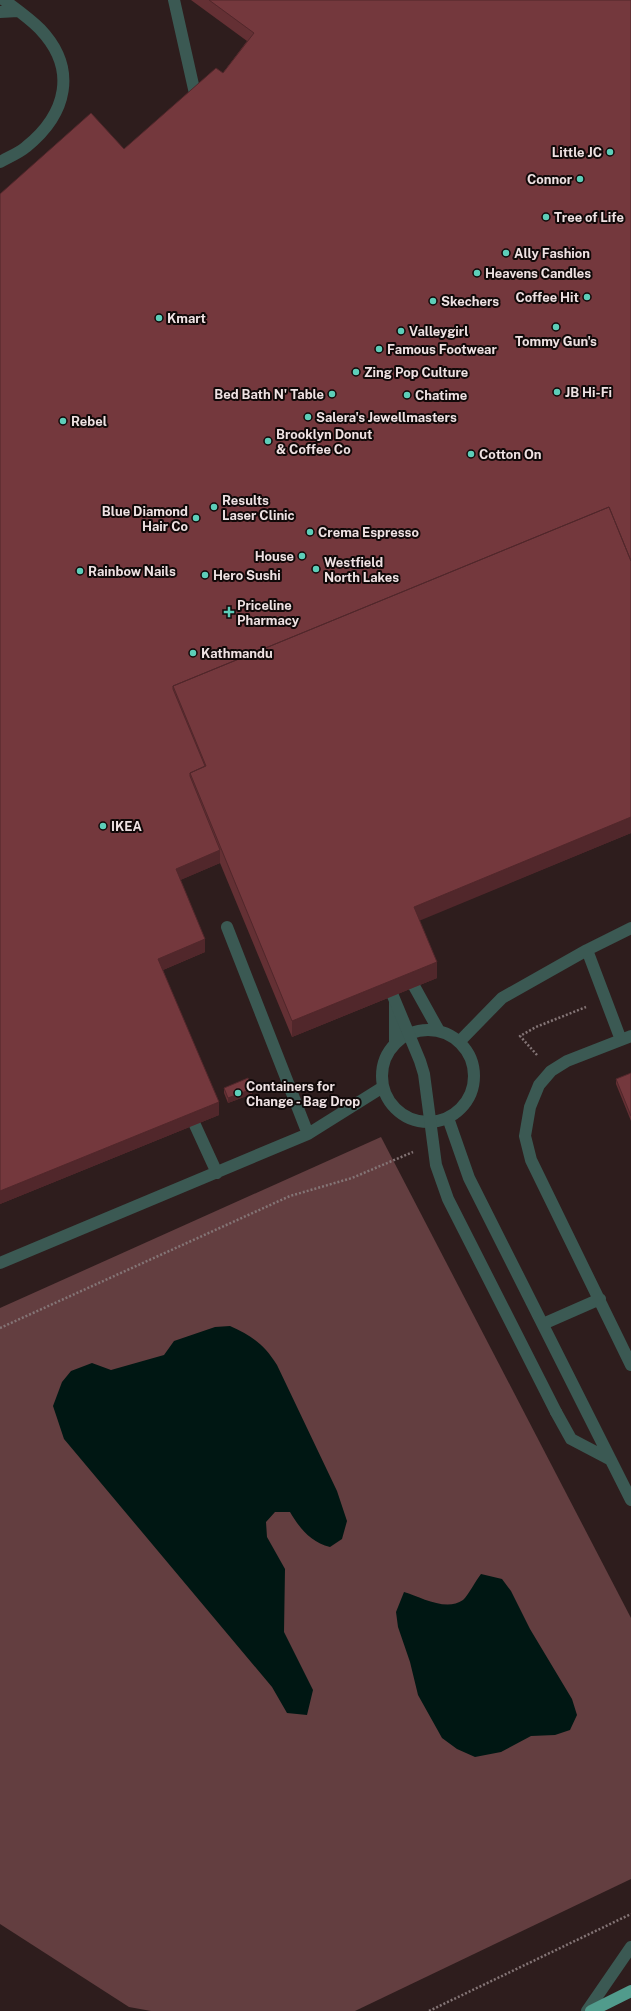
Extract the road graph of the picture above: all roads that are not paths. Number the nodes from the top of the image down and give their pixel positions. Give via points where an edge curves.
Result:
1 (4, 0) edge
2 (174, 0) edge
3 (15, 5) edge
4 (0, 12) edge
5 (196, 98) edge
6 (0, 162) edge
7 (227, 927) dead end
8 (631, 928) edge
9 (587, 950) junction
10 (414, 986) edge
11 (439, 1031) junction
12 (626, 1038) edge
13 (459, 1042) junction
14 (395, 1043) junction
15 (383, 1087) junction
16 (448, 1118) junction
17 (195, 1125) edge
18 (308, 1134) junction
19 (217, 1173) junction
20 (0, 1263) edge
21 (600, 1299) junction
22 (542, 1324) junction
23 (631, 1365) edge
24 (611, 1460) junction
25 (631, 1500) edge
26 (631, 1947) edge
27 (631, 1991) edge
28 (587, 2011) edge
29 (591, 2011) edge

1 - 3 lane
2 - 5 lane
3 - 4 lane
3 - 6 lane via 40,29 56,51 64,83 60,107 53,119 25,148
7 - 18 lane
8 - 9 lane
9 - 12 lane via 605,1000
9 - 13 lane via 502,998
10 - 11 lane
11 - 13 lane
11 - 14 lane via 423,1030 408,1034
12 - 21 lane via 567,1061 551,1071 539,1084 530,1107 525,1136 531,1160
13 - 16 lane via 469,1053 474,1068 474,1083 469,1097 460,1109
14 - 15 lane via 386,1056 382,1071
14 - 24 lane, bridge via 395,995 424,1074 436,1165 448,1199 571,1440
15 - 16 lane via 388,1100 408,1117 422,1122
15 - 18 lane
16 - 22 lane via 470,1178
17 - 19 lane
18 - 19 lane
19 - 20 lane
21 - 22 lane
21 - 23 lane
22 - 24 lane
24 - 25 lane
26 - 28 lane
27 - 29 highway

